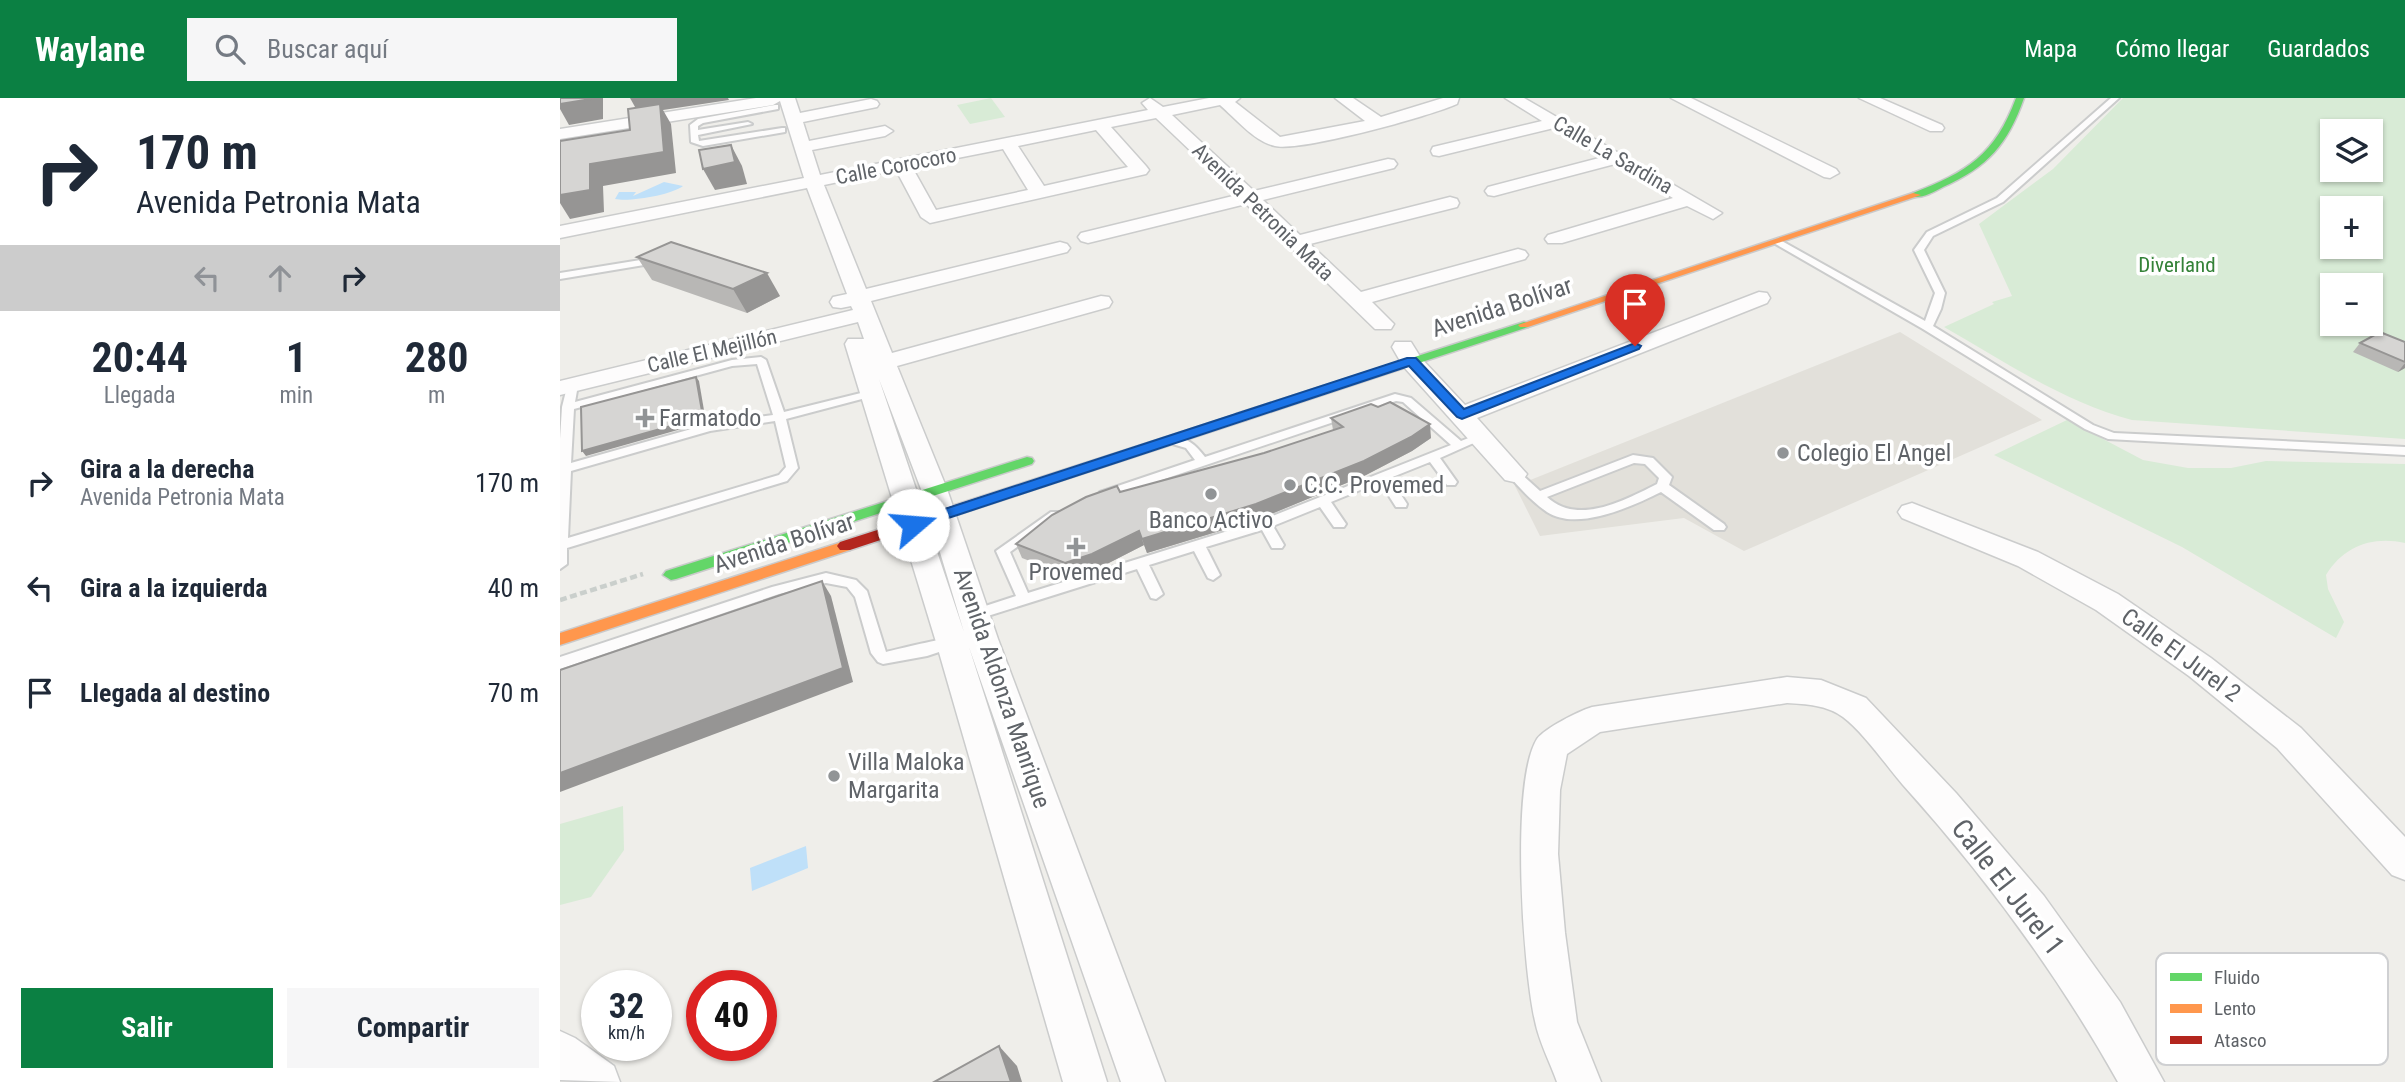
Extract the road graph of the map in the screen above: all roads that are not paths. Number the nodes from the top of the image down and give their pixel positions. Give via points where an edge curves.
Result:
1 (1144, 98) edge
2 (1343, 98) edge
3 (1451, 98) edge
4 (1514, 98) edge
5 (1679, 98) edge
6 (1867, 98) edge
7 (2020, 98) edge
8 (2115, 98) edge
9 (1227, 99) edge
10 (777, 101) edge
11 (871, 104) dead end
12 (1160, 113) junction
13 (1377, 122) junction
14 (1556, 123) junction
15 (748, 124) dead end
16 (788, 125) junction
17 (1101, 125) junction
18 (1936, 128) dead end
19 (885, 131) dead end
20 (695, 133) junction
21 (560, 135) edge
22 (1009, 144) junction
23 (803, 147) junction
24 (1440, 151) dead end
25 (1617, 158) junction
26 (1951, 163) dead end
27 (1388, 164) dead end
28 (902, 165) junction
29 (1830, 173) dead end
30 (806, 184) junction
31 (1494, 191) dead end
32 (1039, 192) junction
33 (1247, 197) junction
34 (1689, 199) junction
35 (1450, 203) dead end
36 (1713, 213) dead end
37 (560, 232) edge
38 (1088, 237) dead end
39 (1555, 239) dead end
40 (1777, 242) junction
41 (1294, 243) junction
42 (1060, 248) dead end
43 (1518, 255) dead end
44 (660, 260) edge
45 (560, 276) edge
46 (1759, 298) dead end
47 (1356, 300) junction
48 (1101, 302) dead end
49 (853, 308) junction
50 (1480, 322) dead end
51 (1383, 324) dead end
52 (1927, 327) junction
53 (1405, 350) junction
54 (874, 365) junction
55 (567, 393) edge
56 (873, 393) junction
57 (1462, 415) junction
58 (780, 417) junction
59 (1173, 440) junction
60 (1469, 441) junction
61 (2405, 451) edge
62 (1046, 455) dead end
63 (1432, 456) junction
64 (1204, 463) junction
65 (564, 469) junction
66 (1514, 474) joint
67 (1383, 478) junction
68 (1451, 482) dead end
69 (1662, 486) junction
70 (1539, 496) junction
71 (1088, 499) edge
72 (1323, 501) junction
73 (1401, 504) dead end
74 (923, 507) junction
75 (1069, 509) edge
76 (1912, 512) dead end
77 (1265, 524) junction
78 (1339, 524) dead end
79 (1718, 527) dead end
80 (561, 545) edge
81 (1198, 545) junction
82 (1277, 545) dead end
83 (1141, 563) junction
84 (560, 564) edge
85 (1213, 575) dead end
86 (650, 582) dead end
87 (1156, 594) dead end
88 (1024, 599) junction
89 (975, 615) junction
90 (560, 639) edge
91 (952, 642) junction
92 (560, 663) edge
93 (2405, 863) edge
94 (560, 1053) edge
95 (598, 1082) edge
96 (1085, 1082) edge
97 (1143, 1082) edge
98 (1579, 1082) edge
99 (2142, 1082) edge

1 - 12 street, Avenida Petronia Mata
2 - 13 street
3 - 13 street via 1448,104
4 - 14 street, Calle La Sardina
5 - 29 street
6 - 18 street
7 - 40 street, Avenida Bolívar via 1998,147 1954,179
8 - 52 lane via 2000,200 1930,234 1919,250 1941,293
9 - 12 street, Calle Corocoro
9 - 13 street via 1279,142
10 - 16 street, Avenida Aldonza Manrique
10 - 20 lane via 701,121 694,125
10 - 21 street
11 - 16 street
12 - 17 street, Calle Corocoro
12 - 33 street, Avenida Petronia Mata
14 - 24 street
14 - 25 street, Calle La Sardina
15 - 20 lane
16 - 20 lane via 703,144 695,142
16 - 23 street, Avenida Aldonza Manrique
16 - 30 street, Avenida Aldonza Manrique
17 - 22 street, Calle Corocoro
17 - 32 street via 1140,170
19 - 23 street
22 - 28 street, Calle Corocoro
22 - 32 street
23 - 30 street, Avenida Aldonza Manrique
25 - 31 street
25 - 34 street, Calle La Sardina
26 - 50 street, Avenida Bolívar via 1886,191
27 - 33 street
28 - 30 street, Calle Corocoro
28 - 32 street via 930,218
30 - 37 street, Calle Corocoro
30 - 49 street, Avenida Aldonza Manrique
33 - 38 street
33 - 41 street, Avenida Petronia Mata
34 - 36 street, Calle La Sardina
34 - 39 street
35 - 41 street
40 - 52 lane
40 - 53 street, Avenida Bolívar
41 - 47 street, Avenida Petronia Mata
42 - 49 street, Calle El Mejillón
43 - 47 street
44 - 45 lane
46 - 57 street
47 - 51 street, Avenida Petronia Mata
48 - 54 street
49 - 54 street, Avenida Aldonza Manrique
49 - 55 street, Calle El Mejillón
52 - 61 lane via 2089,427 2112,436
53 - 57 street
53 - 59 street, Avenida Bolívar
54 - 56 street, Avenida Aldonza Manrique
54 - 74 street, Avenida Aldonza Manrique
55 - 58 lane via 757,359 764,362
55 - 65 lane
56 - 58 lane
56 - 74 street, Avenida Aldonza Manrique
57 - 60 street
58 - 65 lane via 709,428
58 - 80 lane via 792,468 783,478
59 - 64 lane via 1190,445
59 - 74 street, Avenida Bolívar
60 - 63 lane
60 - 64 lane via 1407,400 1395,397
60 - 66 street
62 - 74 street, Avenida Bolívar
63 - 67 lane
63 - 68 lane
64 - 71 lane
65 - 80 lane
66 - 70 lane
67 - 72 lane
67 - 73 lane
69 - 70 lane via 1577,516 1558,514
69 - 70 lane via 1666,477 1660,470 1649,461 1633,459
69 - 79 lane
72 - 77 lane
72 - 78 lane
74 - 86 street, Avenida Bolívar
74 - 89 street, Avenida Aldonza Manrique
74 - 90 street, Avenida Bolívar
74 - 91 street, Avenida Aldonza Manrique
75 - 88 lane via 1003,551
76 - 93 street, Calle El Jurel 2 via 2028,559 2107,602 2200,667 2289,738
77 - 81 lane
77 - 82 lane
80 - 84 lane
81 - 83 lane
81 - 85 lane
83 - 87 lane
83 - 88 lane
88 - 89 lane
89 - 97 street, Avenida Aldonza Manrique
91 - 92 lane via 883,658 862,595 851,583 826,578
91 - 96 street, Avenida Aldonza Manrique
94 - 95 street
98 - 99 street, Calle El Jurel 1 via 1556,1022 1545,933 1539,853 1542,790 1551,746 1592,720 1787,690 1821,693 1854,707 1943,804 2030,909 2105,1017

